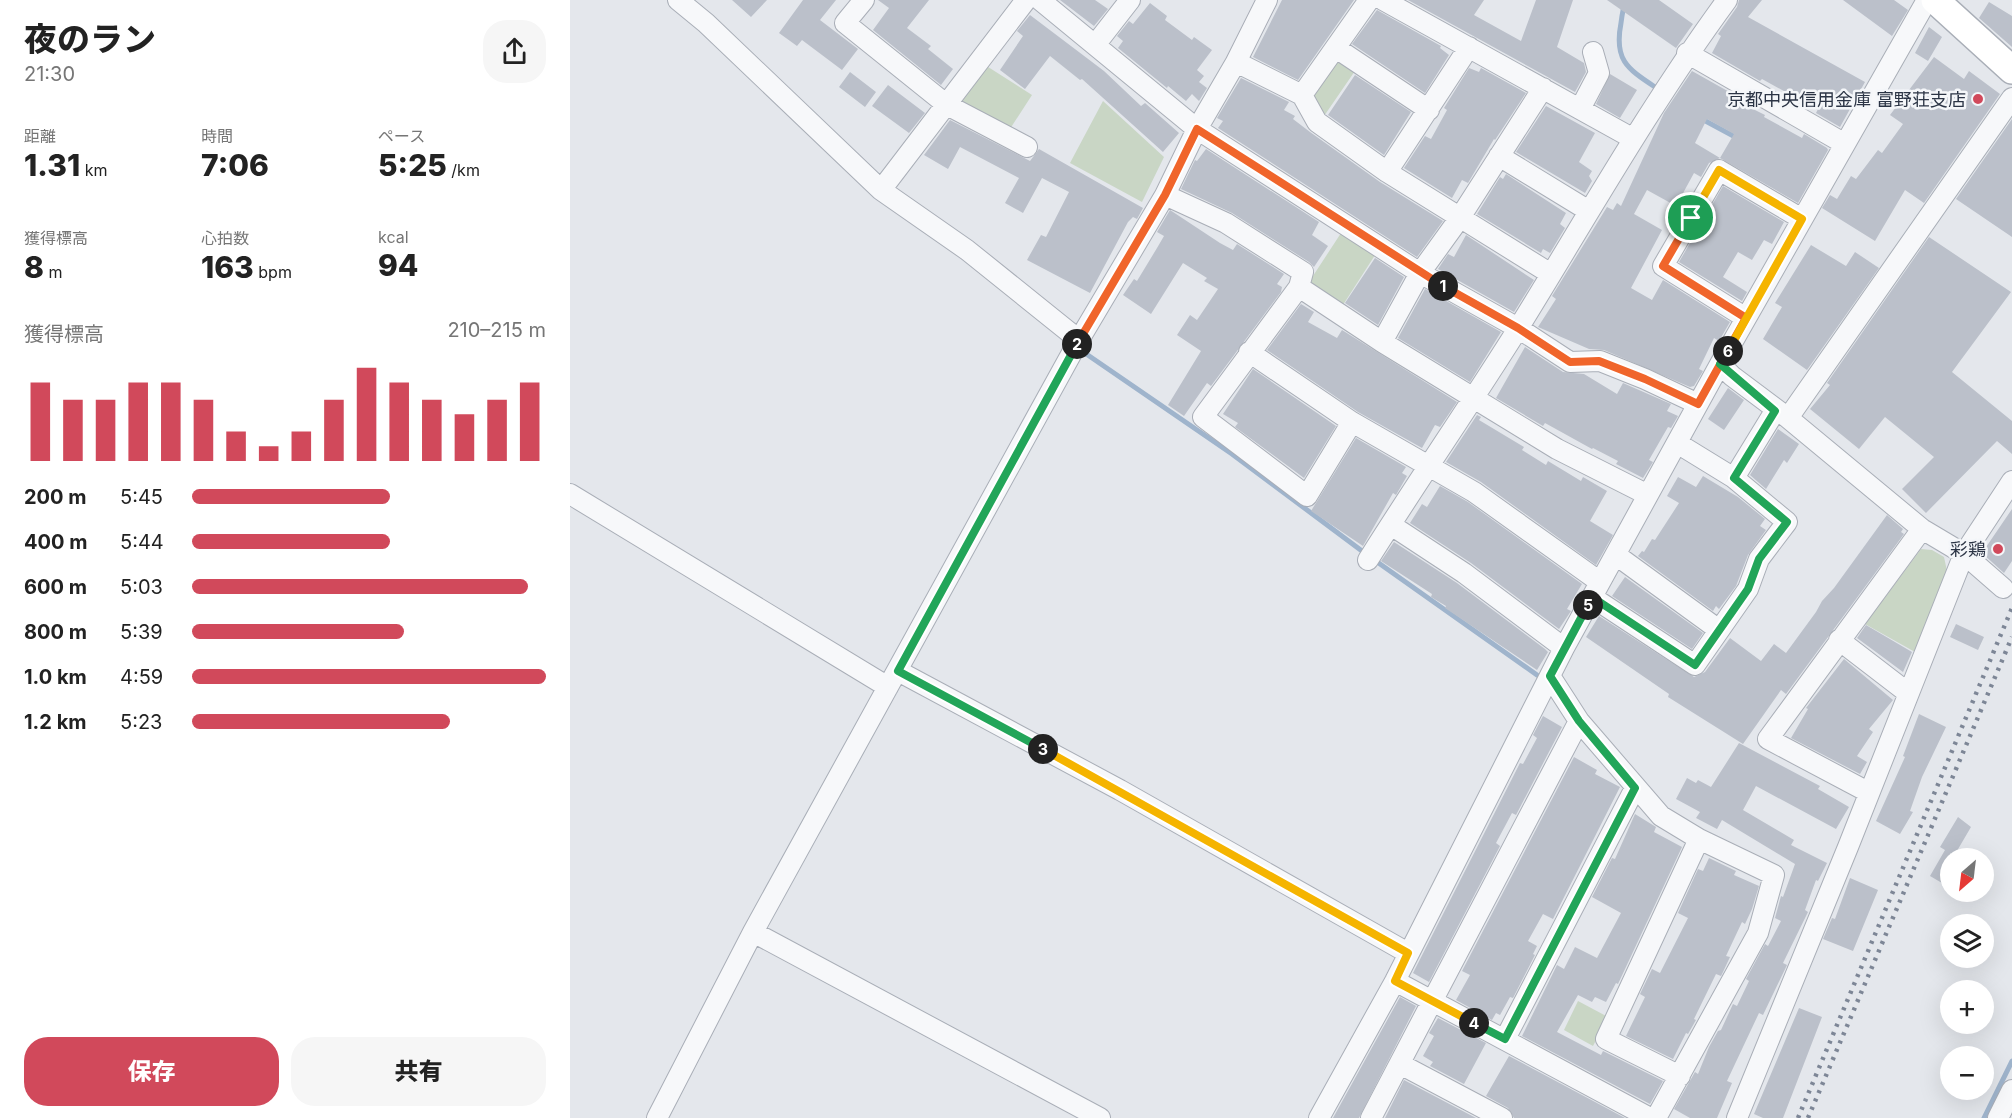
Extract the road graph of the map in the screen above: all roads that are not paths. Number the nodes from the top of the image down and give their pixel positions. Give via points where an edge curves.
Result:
1 (678, 0) edge
2 (864, 0) edge
3 (1026, 0) edge
4 (1040, 0) edge
5 (1130, 0) edge
6 (1267, 0) edge
7 (1369, 0) edge
8 (1383, 0) edge
9 (1727, 0) edge
10 (1927, 0) edge
11 (1935, 0) edge
12 (1095, 45) junction
13 (1470, 47) junction
14 (1336, 48) junction
15 (1593, 52) dead end
16 (1687, 53) junction
17 (1236, 62) junction
18 (2012, 70) edge
19 (1543, 88) junction
20 (1302, 95) junction
21 (2012, 98) edge
22 (947, 105) junction
23 (1580, 109) junction
24 (1429, 110) junction
25 (1197, 129) junction
26 (1632, 138) junction
27 (1845, 144) junction
28 (1027, 147) dead end
29 (1499, 156) junction
30 (1388, 172) junction
31 (881, 190) junction
32 (1165, 195) junction
33 (1589, 212) junction
34 (1460, 219) junction
35 (1802, 219) junction
36 (1420, 273) junction
37 (1551, 274) junction
38 (1299, 287) junction
39 (1746, 318) junction
40 (1518, 328) junction
41 (1079, 340) junction
42 (1382, 342) junction
43 (1249, 352) junction
44 (1726, 370) junction
45 (1473, 397) junction
46 (1698, 404) junction
47 (1782, 415) junction
48 (1352, 422) junction
49 (1685, 447) junction
50 (1430, 467) junction
51 (1734, 478) junction
52 (2012, 481) edge
53 (570, 494) edge
54 (1648, 495) junction
55 (1391, 525) junction
56 (1922, 529) junction
57 (1964, 554) junction
58 (1616, 555) junction
59 (1369, 557) dead end
60 (2003, 588) dead end
61 (1596, 590) junction
62 (1719, 630) junction
63 (1839, 640) junction
64 (1564, 648) junction
65 (1550, 676) junction
66 (893, 679) junction
67 (1908, 693) junction
68 (1579, 721) junction
69 (1635, 788) junction
70 (1868, 792) junction
71 (1699, 839) junction
72 (753, 932) junction
73 (1408, 953) junction
74 (1395, 981) junction
75 (1433, 1002) junction
76 (1505, 1039) junction
77 (1400, 1064) junction
78 (1680, 1076) junction
79 (2012, 1090) edge
80 (657, 1118) edge
81 (1100, 1118) edge
82 (1319, 1118) edge
83 (1371, 1118) edge
84 (1502, 1118) edge
85 (1650, 1118) edge
86 (1656, 1118) edge
87 (1737, 1118) edge
88 (1998, 1118) edge

1 - 31 street
2 - 22 street via 845,23
3 - 22 street
4 - 12 street
5 - 12 street
6 - 17 street
7 - 14 street
8 - 13 street
9 - 16 street
10 - 27 street
11 - 18 main road
12 - 25 street
13 - 19 street
13 - 24 street
14 - 20 street
14 - 24 street
15 - 23 street via 1599,73
16 - 26 street
16 - 27 street
17 - 20 street
17 - 25 street
19 - 23 street
19 - 29 street
20 - 30 street via 1317,122
21 - 47 street
22 - 28 street
22 - 31 street
23 - 26 street
24 - 30 street
25 - 32 street
25 - 36 street
26 - 33 street
27 - 35 street
29 - 33 street
29 - 34 street
30 - 34 street
31 - 41 street via 967,250
32 - 38 street via 1226,223 1303,272
32 - 41 street
33 - 37 street
34 - 36 street
34 - 37 street
35 - 39 street
35 - 39 street via 1719,170 1663,266
36 - 40 street
36 - 42 street
37 - 40 street
38 - 42 street
38 - 43 street
39 - 44 street
40 - 45 street
40 - 46 street via 1570,362 1599,361
41 - 66 street
42 - 45 street
43 - 48 street
43 - 48 street via 1203,417 1307,496
44 - 46 street
44 - 47 street
45 - 50 street
45 - 54 street via 1557,450
46 - 49 street
47 - 51 street
47 - 56 street
48 - 50 street
49 - 51 street
49 - 54 street
50 - 55 street
50 - 61 street via 1474,492
51 - 62 street via 1787,522 1759,559 1748,589
52 - 57 street
53 - 66 street
54 - 58 street
55 - 59 street
55 - 64 street via 1464,573
56 - 57 street
56 - 63 street
57 - 60 street
57 - 67 street
58 - 61 street
58 - 62 street
61 - 62 street via 1695,665
61 - 64 street
63 - 67 street
63 - 70 street via 1768,739
64 - 65 street
65 - 68 street
65 - 73 street
66 - 72 street
66 - 73 street via 1120,790
67 - 70 street
68 - 69 street
68 - 75 street
69 - 71 street via 1661,816
69 - 76 street
70 - 87 street
71 - 78 street via 1606,1039
71 - 78 street via 1774,875 1758,933
72 - 80 street
72 - 81 street
73 - 74 street
74 - 75 street
74 - 82 street
75 - 76 street
75 - 77 street
76 - 85 street
77 - 83 street
77 - 84 street
78 - 86 street
79 - 88 street

